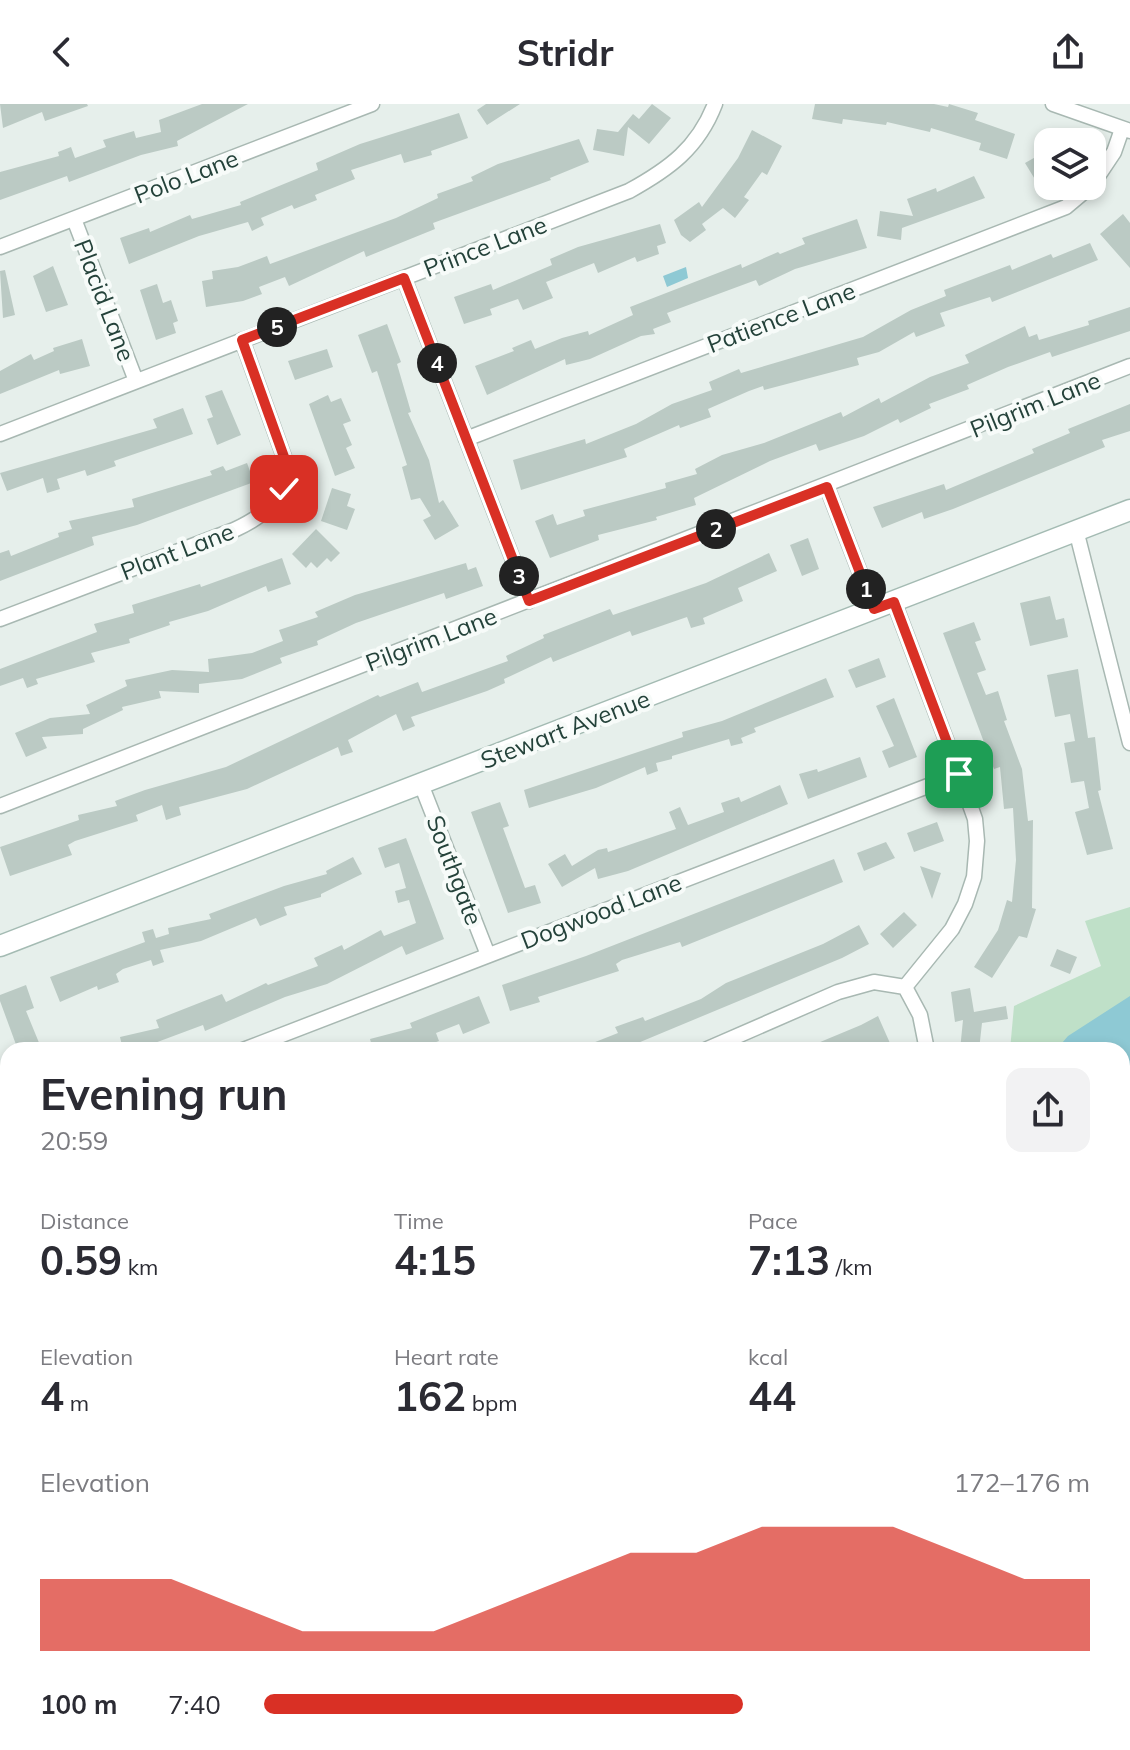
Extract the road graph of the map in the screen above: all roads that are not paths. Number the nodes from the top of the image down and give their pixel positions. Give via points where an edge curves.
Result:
1 (372, 104) edge
2 (715, 104) edge
3 (1053, 104) edge
4 (1126, 130) edge
5 (1106, 164) edge
6 (1074, 200) edge
7 (74, 219) junction
8 (0, 247) edge
9 (404, 278) junction
10 (242, 340) junction
11 (1130, 366) edge
12 (136, 381) junction
13 (0, 434) edge
14 (466, 439) junction
15 (827, 487) junction
16 (1130, 510) edge
17 (1076, 530) junction
18 (529, 601) junction
19 (894, 602) junction
20 (874, 609) junction
21 (0, 619) edge
22 (1130, 743) edge
23 (959, 774) junction
24 (421, 784) junction
25 (0, 806) edge
26 (0, 946) edge
27 (488, 955) junction
28 (905, 987) junction
29 (264, 1042) edge
30 (723, 1042) edge
31 (925, 1042) edge

1 - 7 street, Polo Lane
2 - 9 street, Prince Lane via 691,147 668,170 629,191
3 - 4 street
4 - 5 street, Patience Lane
6 - 14 street, Patience Lane
7 - 8 street, Polo Lane
7 - 12 street, Placid Lane
9 - 10 street, Prince Lane
9 - 14 street
10 - 12 street, Prince Lane
10 - 21 street, Plant Lane via 288,468 284,489 268,511 234,530
11 - 15 street, Pilgrim Lane
12 - 13 street, Prince Lane
14 - 18 street
15 - 18 street, Pilgrim Lane
15 - 20 street
16 - 17 street, Stewart Avenue
17 - 19 street, Stewart Avenue
17 - 22 street
18 - 25 street, Pilgrim Lane
19 - 20 street, Stewart Avenue
19 - 23 street
20 - 24 street, Stewart Avenue
23 - 27 street, Dogwood Lane
23 - 28 street via 975,819 974,877 952,929
24 - 26 street, Stewart Avenue
24 - 27 street, Southgate
27 - 29 street, Dogwood Lane
28 - 30 street via 874,982 838,992
28 - 31 street via 920,1015

